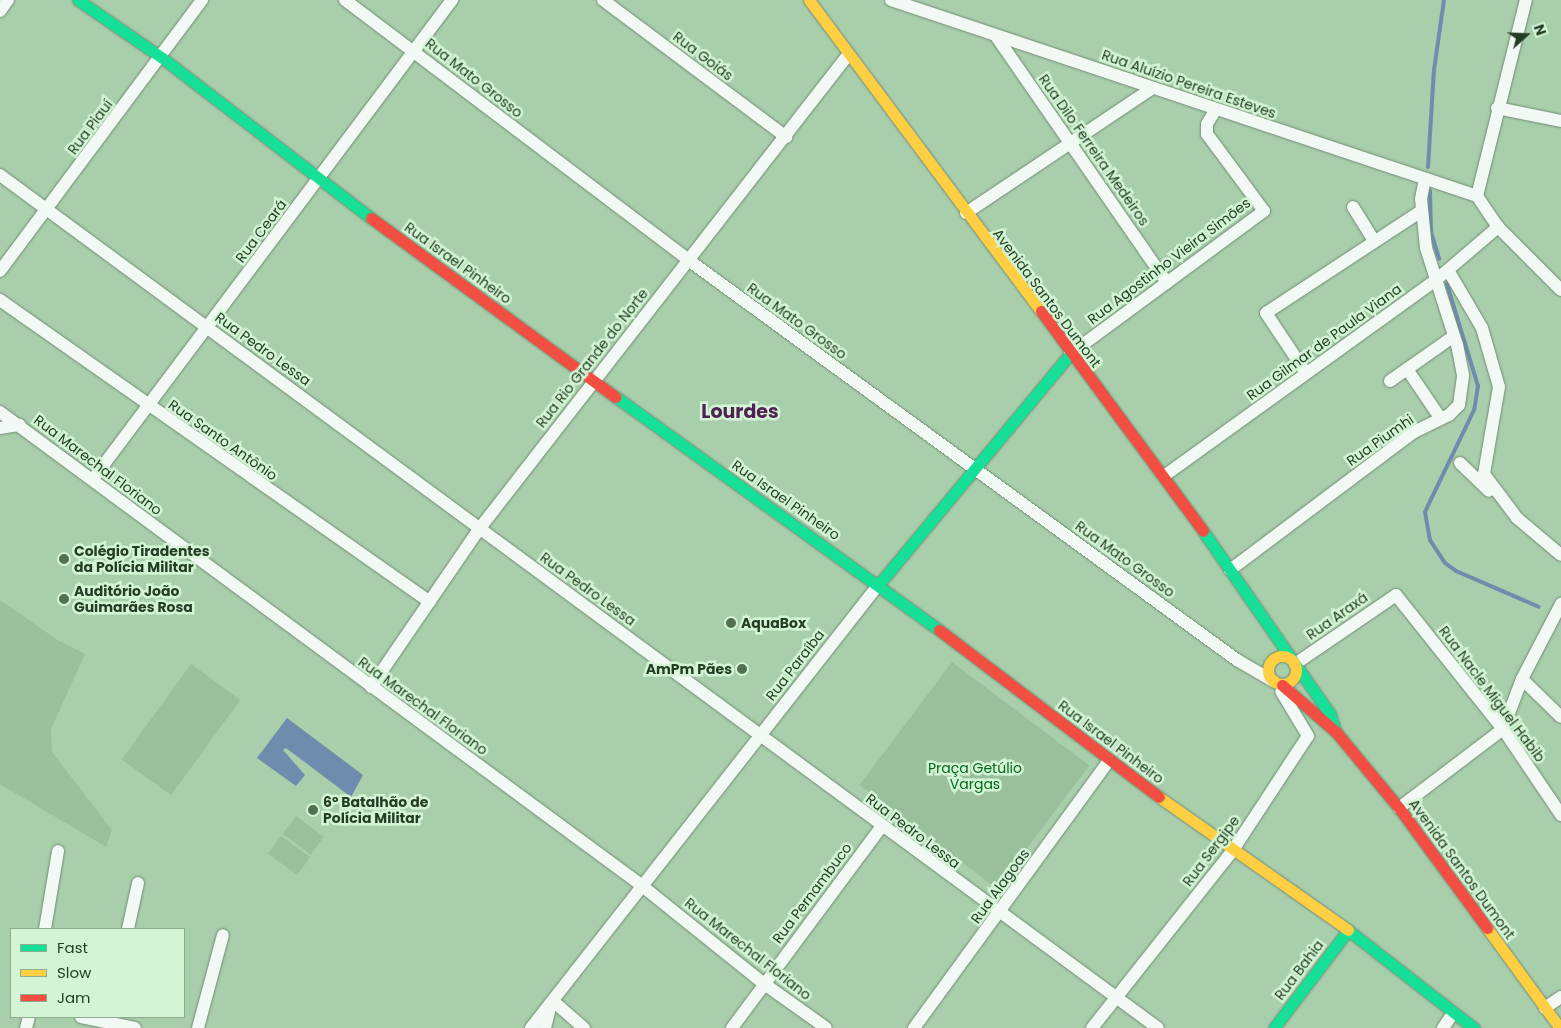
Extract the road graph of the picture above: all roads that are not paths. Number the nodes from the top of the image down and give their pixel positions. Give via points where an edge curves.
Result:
1 (8, 0) edge
2 (78, 0) edge
3 (202, 0) edge
4 (345, 0) edge
5 (452, 0) edge
6 (603, 0) edge
7 (809, 0) edge
8 (891, 0) edge
9 (1526, 0) edge
10 (0, 11) edge
11 (996, 36) junction
12 (414, 50) junction
13 (848, 55) junction
14 (161, 57) junction
15 (1153, 88) junction
16 (1497, 108) junction
17 (1216, 109) junction
18 (1561, 121) edge
19 (786, 137) junction
20 (1072, 142) junction
21 (0, 176) edge
22 (1425, 179) junction
23 (319, 180) junction
24 (1477, 196) junction
25 (1353, 208) dead end
26 (46, 211) junction
27 (1421, 211) junction
28 (966, 213) junction
29 (1498, 228) junction
30 (1373, 240) junction
31 (687, 259) junction
32 (1448, 270) junction
33 (0, 271) edge
34 (1436, 280) junction
35 (1166, 283) junction
36 (1561, 290) edge
37 (0, 300) edge
38 (207, 326) junction
39 (1454, 336) junction
40 (1070, 354) junction
41 (1407, 369) junction
42 (1306, 372) junction
43 (593, 381) junction
44 (1390, 381) dead end
45 (147, 405) junction
46 (0, 412) edge
47 (1441, 419) junction
48 (20, 425) junction
49 (0, 428) edge
50 (1460, 463) dead end
51 (976, 470) junction
52 (1164, 476) junction
53 (92, 479) junction
54 (1517, 518) junction
55 (480, 528) junction
56 (1561, 555) edge
57 (1230, 570) junction
58 (879, 584) junction
59 (1396, 594) joint
60 (430, 602) junction
61 (1561, 604) edge
62 (1261, 614) junction
63 (1237, 660) junction
64 (1294, 663) junction
65 (1270, 664) junction
66 (1522, 679) junction
67 (1277, 683) junction
68 (371, 686) junction
69 (1561, 717) edge
70 (1503, 729) junction
71 (1336, 732) junction
72 (760, 734) junction
73 (1109, 761) junction
74 (1399, 808) junction
75 (1561, 815) edge
76 (882, 826) junction
77 (1233, 850) junction
78 (58, 851) dead end
79 (138, 883) dead end
80 (641, 885) junction
81 (999, 914) junction
82 (45, 928) edge
83 (128, 928) edge
84 (1348, 930) junction
85 (223, 935) dead end
86 (763, 983) junction
87 (1561, 996) edge
88 (1115, 997) junction
89 (553, 1001) junction
90 (1545, 1008) junction
91 (1453, 1013) junction
92 (94, 1018) edge
93 (108, 1019) edge
94 (135, 1028) edge
95 (198, 1028) edge
96 (531, 1028) edge
97 (545, 1028) edge
98 (584, 1028) edge
99 (732, 1028) edge
100 (826, 1028) edge
101 (914, 1028) edge
102 (1092, 1028) edge
103 (1158, 1028) edge
104 (1274, 1028) edge
105 (1442, 1028) edge
106 (1474, 1028) edge
107 (1560, 1028) edge

1 - 10 street
2 - 14 street, Rua Israel Pinheiro
3 - 14 street, Rua Piauí
4 - 12 street, Rua Mato Grosso
5 - 12 street, Rua Ceará
6 - 19 street, Rua Goiás
7 - 13 street, Avenida Santos Dumont
8 - 11 street, Rua Aluízio Pereira Esteves
9 - 16 street
11 - 15 street, Rua Aluízio Pereira Esteves
11 - 20 street, Rua Dilo Ferreira Medeiros
12 - 23 street, Rua Ceará
12 - 31 street, Rua Mato Grosso
13 - 19 street, Rua Rio Grande do Norte
13 - 28 street, Avenida Santos Dumont
14 - 23 street, Rua Israel Pinheiro
14 - 26 street, Rua Piauí
15 - 17 street, Rua Aluízio Pereira Esteves
15 - 20 street
16 - 18 street
16 - 24 street
17 - 22 street, Rua Aluízio Pereira Esteves
17 - 35 street, Rua Agostinho Vieira Simões via 1207,124 1207,134 1264,211
19 - 31 street, Rua Rio Grande do Norte
20 - 28 street
20 - 35 street, Rua Dilo Ferreira Medeiros
21 - 26 street, Rua Pedro Lessa
22 - 24 street, Rua Aluízio Pereira Esteves
22 - 27 street, Rua Piumhi
23 - 38 street, Rua Ceará
23 - 43 street, Rua Israel Pinheiro
24 - 29 street
25 - 30 street
26 - 33 street, Rua Piauí
26 - 38 street, Rua Pedro Lessa
27 - 30 street
27 - 34 street, Rua Piumhi via 1426,248
28 - 40 street, Avenida Santos Dumont
29 - 32 street, Rua Gilmar de Paula Viana
29 - 36 street
30 - 42 street via 1266,313
31 - 43 street, Rua Rio Grande do Norte
31 - 51 street, Rua Mato Grosso
32 - 34 street, Rua Gilmar de Paula Viana
32 - 54 street via 1482,328 1499,387 1484,474
34 - 39 street, Rua Piumhi
34 - 42 street, Rua Gilmar de Paula Viana
35 - 40 street, Rua Agostinho Vieira Simões
37 - 45 street, Rua Santo Antônio
38 - 45 street, Rua Ceará
38 - 55 street, Rua Pedro Lessa
39 - 41 street
39 - 47 street, Rua Piumhi via 1463,389 1456,409
40 - 51 street, Rua Paraíba
40 - 52 street, Avenida Santos Dumont
41 - 44 street
41 - 47 street
42 - 52 street, Rua Gilmar de Paula Viana
43 - 55 street, Rua Rio Grande do Norte
43 - 58 street, Rua Israel Pinheiro
45 - 53 street, Rua Ceará
45 - 60 street, Rua Santo Antônio
46 - 48 street, Rua Marechal Floriano
47 - 57 street, Rua Piumhi via 1410,435
48 - 49 street
48 - 53 street, Rua Marechal Floriano
50 - 54 street
51 - 58 street, Rua Paraíba
51 - 63 street, Rua Mato Grosso
52 - 57 street, Avenida Santos Dumont
53 - 68 street, Rua Marechal Floriano
54 - 56 street
55 - 60 street, Rua Rio Grande do Norte
55 - 72 street, Rua Pedro Lessa
57 - 62 street, Avenida Santos Dumont
58 - 72 street, Rua Paraíba
58 - 73 street, Rua Israel Pinheiro
59 - 64 street, Rua Araxá
59 - 70 street, Rua Nacle Miguel Habib
60 - 68 street, Rua Rio Grande do Norte
61 - 66 street
62 - 64 street, Avenida Santos Dumont
62 - 65 street, Avenida Santos Dumont
63 - 65 street, Rua Mato Grosso
63 - 67 street, Rua Mato Grosso
64 - 65 street via 1284,656
64 - 67 street via 1294,678
64 - 71 street, Avenida Santos Dumont via 1330,714
65 - 67 street, Avenida Santos Dumont
66 - 69 street
66 - 70 street
67 - 71 street, Avenida Santos Dumont
67 - 77 street, Rua Sergipe via 1309,734
68 - 80 street, Rua Marechal Floriano
70 - 74 street
70 - 75 street, Rua Nacle Miguel Habib
71 - 74 street, Avenida Santos Dumont
72 - 76 street, Rua Pedro Lessa
72 - 80 street, Rua Paraíba
73 - 77 street, Rua Israel Pinheiro
73 - 81 street, Rua Alagoas
74 - 90 street, Avenida Santos Dumont
76 - 81 street, Rua Pedro Lessa
76 - 86 street, Rua Pernambuco
77 - 84 street, Rua Israel Pinheiro
77 - 88 street, Rua Sergipe
78 - 82 street
79 - 83 street
80 - 86 street, Rua Marechal Floriano
80 - 89 street, Rua Paraíba
81 - 88 street, Rua Pedro Lessa
81 - 101 street, Rua Alagoas
84 - 91 street, Rua Israel Pinheiro
84 - 104 street, Rua Bahia
85 - 95 street
86 - 99 street, Rua Pernambuco
86 - 100 street, Rua Marechal Floriano
87 - 90 street
88 - 102 street, Rua Sergipe
88 - 103 street, Rua Pedro Lessa
89 - 96 street, Rua Paraíba
89 - 97 street
89 - 98 street
90 - 107 street, Avenida Santos Dumont
91 - 105 street
91 - 106 street, Rua Israel Pinheiro
92 - 93 street
93 - 94 street

